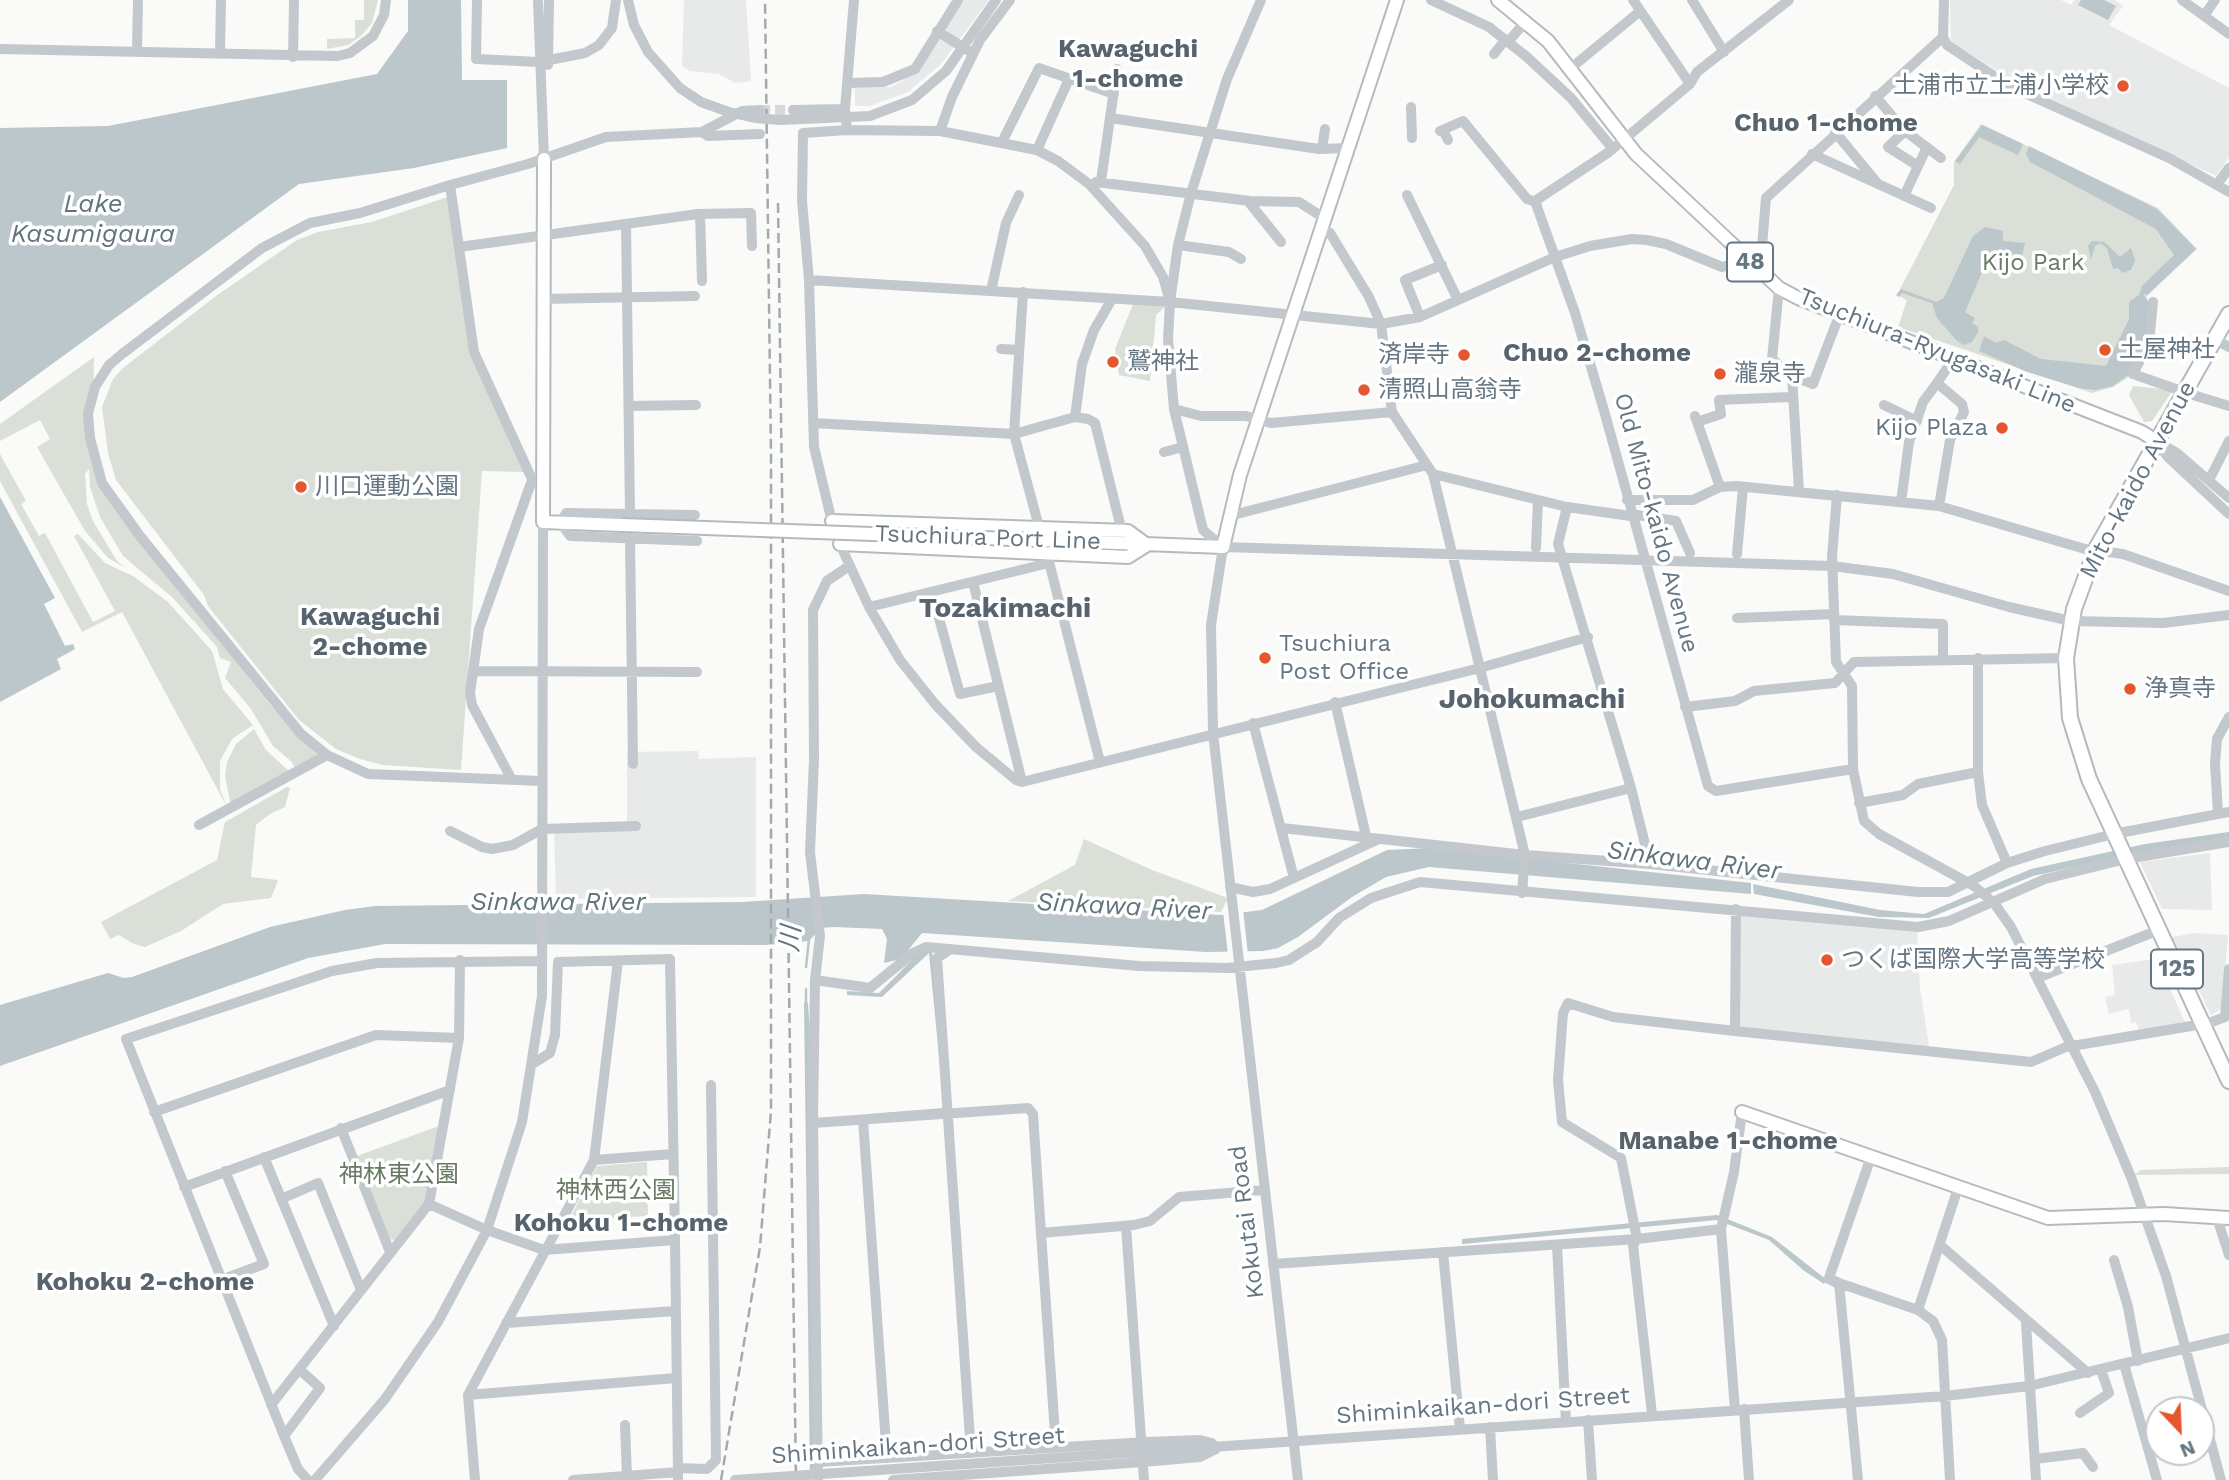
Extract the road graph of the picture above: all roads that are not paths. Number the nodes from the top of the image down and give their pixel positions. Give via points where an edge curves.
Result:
1 (138, 0) edge
2 (221, 0) edge
3 (294, 0) edge
4 (386, 0) edge
5 (477, 0) edge
6 (538, 0) edge
7 (549, 0) edge
8 (616, 0) edge
9 (628, 0) edge
10 (854, 0) edge
11 (958, 0) edge
12 (1010, 0) edge
13 (1261, 0) edge
14 (1397, 0) edge
15 (1431, 0) edge
16 (1499, 0) edge
17 (1633, 0) edge
18 (1692, 0) edge
19 (1789, 0) edge
20 (1944, 0) edge
21 (2182, 0) edge
22 (2216, 0) edge
23 (997, 3) edge
24 (1639, 12) junction
25 (2204, 16) junction
26 (1526, 21) junction
27 (937, 31) junction
28 (2229, 34) edge
29 (1943, 37) junction
30 (1506, 41) junction
31 (0, 50) edge
32 (137, 51) junction
33 (220, 52) junction
34 (1724, 52) junction
35 (973, 54) junction
36 (1494, 54) dead end
37 (293, 57) junction
38 (544, 62) junction
39 (1571, 68) junction
40 (1117, 69) dead end
41 (1069, 79) junction
42 (849, 83) junction
43 (1690, 84) junction
44 (1114, 94) junction
45 (1875, 96) junction
46 (1411, 107) dead end
47 (845, 109) junction
48 (760, 110) tunnel mouth
49 (793, 110) tunnel mouth
50 (1110, 118) junction
51 (846, 130) junction
52 (1325, 130) dead end
53 (940, 131) junction
54 (1905, 131) junction
55 (702, 132) junction
56 (1211, 132) junction
57 (1835, 132) junction
58 (760, 134) dead end
59 (1444, 134) dead end
60 (1412, 138) dead end
61 (1623, 139) junction
62 (1002, 142) junction
63 (1927, 147) junction
64 (1348, 148) junction
65 (1322, 149) junction
66 (1613, 149) junction
67 (1037, 150) junction
68 (1812, 154) junction
69 (1941, 158) dead end
70 (544, 159) junction
71 (1917, 166) junction
72 (2229, 168) edge
73 (1101, 181) junction
74 (2218, 183) junction
75 (450, 184) junction
76 (1089, 184) junction
77 (1878, 184) junction
78 (2229, 192) edge
79 (1191, 193) junction
80 (1019, 195) dead end
81 (1406, 195) dead end
82 (1904, 195) junction
83 (1248, 201) junction
84 (1536, 202) junction
85 (1931, 208) dead end
86 (700, 214) junction
87 (1322, 223) junction
88 (626, 224) junction
89 (542, 236) junction
90 (1281, 242) dead end
91 (1178, 245) junction
92 (752, 246) dead end
93 (459, 247) junction
94 (1555, 257) junction
95 (1241, 259) dead end
96 (1748, 260) junction
97 (1442, 265) junction
98 (1760, 271) junction
99 (809, 280) junction
100 (702, 281) dead end
101 (1779, 288) junction
102 (991, 291) junction
103 (1023, 292) junction
104 (695, 296) dead end
105 (628, 298) junction
106 (542, 299) junction
107 (1112, 299) junction
108 (1458, 300) junction
109 (1170, 302) junction
110 (2153, 302) dead end
111 (2229, 314) edge
112 (1292, 316) junction
113 (1420, 317) junction
114 (1837, 321) dead end
115 (1381, 324) junction
116 (2214, 339) junction
117 (2229, 347) edge
118 (1001, 349) dead end
119 (1019, 350) junction
120 (1954, 358) junction
121 (1792, 376) junction
122 (1937, 383) junction
123 (2176, 389) dead end
124 (2193, 395) dead end
125 (1791, 397) junction
126 (695, 405) dead end
127 (1884, 405) dead end
128 (629, 406) junction
129 (2229, 406) edge
130 (1174, 409) junction
131 (1392, 412) junction
132 (1075, 417) junction
133 (1258, 418) junction
134 (1917, 421) junction
135 (813, 423) junction
136 (1014, 434) junction
137 (2229, 440) edge
138 (2156, 441) junction
139 (1183, 447) junction
140 (1164, 452) dead end
141 (1427, 465) junction
142 (1433, 474) junction
143 (2209, 480) junction
144 (1720, 486) junction
145 (1743, 487) junction
146 (1799, 491) junction
147 (1836, 495) junction
148 (2229, 498) edge
149 (1538, 500) junction
150 (1627, 500) junction
151 (1901, 502) junction
152 (1939, 506) junction
153 (1567, 507) junction
154 (695, 514) dead end
155 (2229, 514) edge
156 (1631, 515) junction
157 (1228, 516) junction
158 (626, 519) junction
159 (832, 521) junction
160 (543, 522) junction
161 (561, 523) junction
162 (1121, 528) dead end
163 (1039, 533) junction
164 (630, 538) junction
165 (697, 541) dead end
166 (840, 544) junction
167 (1147, 545) junction
168 (1223, 547) junction
169 (1536, 548) dead end
170 (2096, 549) junction
171 (1690, 553) dead end
172 (1454, 554) junction
173 (1737, 554) dead end
174 (1562, 556) junction
175 (1048, 558) junction
176 (1643, 560) junction
177 (849, 566) junction
178 (1832, 566) junction
179 (973, 582) junction
180 (2229, 591) edge
181 (932, 593) junction
182 (869, 607) junction
183 (2229, 615) edge
184 (1834, 617) junction
185 (1737, 618) dead end
186 (2071, 621) junction
187 (1588, 637) junction
188 (2066, 658) junction
189 (1943, 659) junction
190 (1978, 659) junction
191 (1480, 668) junction
192 (472, 671) junction
193 (633, 671) junction
194 (542, 672) junction
195 (697, 672) dead end
196 (1844, 673) junction
197 (998, 686) junction
198 (1335, 702) junction
199 (1685, 706) junction
200 (2229, 717) edge
201 (1253, 723) junction
202 (1213, 733) junction
203 (2217, 739) junction
204 (2229, 745) edge
205 (327, 755) junction
206 (1100, 762) junction
207 (633, 764) dead end
208 (1853, 769) junction
209 (1978, 772) junction
210 (512, 780) junction
211 (541, 781) junction
212 (1022, 782) junction
213 (1631, 788) junction
214 (1859, 803) junction
215 (2224, 813) edge
216 (1517, 817) junction
217 (199, 825) dead end
218 (636, 826) dead end
219 (1282, 828) junction
220 (542, 829) junction
221 (450, 831) dead end
222 (1367, 835) junction
223 (2115, 836) junction
224 (1385, 837) junction
225 (2229, 842) edge
226 (2229, 850) edge
227 (1525, 855) junction
228 (2125, 858) junction
229 (2007, 863) junction
230 (1650, 864) junction
231 (1294, 878) junction
232 (1971, 884) junction
233 (1230, 887) junction
234 (1522, 893) junction
235 (1991, 900) junction
236 (1736, 909) junction
237 (2159, 930) junction
238 (949, 950) junction
239 (542, 957) junction
240 (460, 960) junction
241 (618, 961) junction
242 (1238, 963) junction
243 (2229, 969) edge
244 (2037, 978) junction
245 (815, 980) junction
246 (2202, 1023) junction
247 (1735, 1031) junction
248 (459, 1038) junction
249 (2074, 1047) junction
250 (534, 1063) junction
251 (2229, 1081) edge
252 (711, 1085) dead end
253 (450, 1090) junction
254 (154, 1112) junction
255 (1742, 1112) joint
256 (949, 1113) junction
257 (863, 1120) junction
258 (813, 1123) junction
259 (341, 1128) junction
260 (673, 1154) junction
261 (264, 1157) junction
262 (1871, 1157) junction
263 (594, 1160) junction
264 (225, 1171) junction
265 (184, 1187) junction
266 (1958, 1188) junction
267 (1264, 1190) junction
268 (281, 1199) junction
269 (429, 1204) junction
270 (2146, 1215) junction
271 (2223, 1218) edge
272 (1126, 1226) junction
273 (1721, 1228) junction
274 (487, 1230) junction
275 (1041, 1233) junction
276 (1637, 1239) junction
277 (675, 1240) junction
278 (1557, 1245) junction
279 (1940, 1245) junction
280 (544, 1250) junction
281 (390, 1252) junction
282 (1443, 1252) junction
283 (2229, 1255) edge
284 (2114, 1260) dead end
285 (1273, 1264) junction
286 (221, 1280) junction
287 (1839, 1283) junction
288 (362, 1290) junction
289 (1918, 1310) junction
290 (675, 1311) junction
291 (506, 1323) junction
292 (2026, 1323) junction
293 (334, 1326) junction
294 (2229, 1338) edge
295 (2187, 1348) junction
296 (2138, 1361) junction
297 (2124, 1364) junction
298 (299, 1370) junction
299 (2101, 1370) junction
300 (2088, 1373) junction
301 (676, 1378) junction
302 (2029, 1386) junction
303 (468, 1395) junction
304 (1945, 1396) junction
305 (1852, 1403) junction
306 (271, 1405) junction
307 (1740, 1409) junction
308 (2080, 1413) dead end
309 (1652, 1414) junction
310 (1588, 1420) junction
311 (1566, 1422) junction
312 (625, 1424) dead end
313 (1490, 1427) junction
314 (1460, 1429) junction
315 (284, 1436) junction
316 (1294, 1441) junction
317 (1056, 1448) junction
318 (1142, 1452) junction
319 (971, 1453) junction
320 (887, 1458) junction
321 (2035, 1459) junction
322 (818, 1462) junction
323 (2093, 1467) dead end
324 (678, 1473) edge
325 (627, 1476) junction
326 (308, 1480) edge
327 (315, 1480) edge
328 (475, 1480) edge
329 (573, 1480) edge
330 (735, 1480) edge
331 (818, 1480) edge
332 (893, 1480) edge
333 (1144, 1480) edge
334 (1298, 1480) edge
335 (1493, 1480) edge
336 (1592, 1480) edge
337 (1749, 1480) edge
338 (1858, 1480) edge
339 (1950, 1480) edge
340 (2036, 1480) edge
341 (2157, 1480) edge
342 (2221, 1480) edge

1 - 32 street
2 - 33 street
3 - 37 street
4 - 37 street via 379,26 364,45 338,56
5 - 38 street via 477,60
6 - 38 street
7 - 38 street
8 - 38 street via 612,28 599,45
9 - 23 street, bridge via 648,52 680,88 729,112 780,120 870,116 912,100 946,71
10 - 42 street
11 - 27 street
12 - 23 street
13 - 56 street via 1227,79
14 - 64 main road
15 - 30 street via 1466,15
16 - 26 main road, Tsuchiura-Ryugasaki Line / 48
17 - 24 street
18 - 34 street
19 - 34 street
20 - 29 street
21 - 25 street
22 - 25 street
23 - 35 street via 995,16
24 - 39 street
24 - 43 street
25 - 28 street
26 - 30 street
26 - 39 main road, Tsuchiura-Ryugasaki Line / 48
27 - 35 street
27 - 42 street via 915,69 883,82
29 - 45 street
29 - 74 street via 1947,45 2009,86
30 - 36 street
30 - 66 street via 1571,98
31 - 32 street
32 - 33 street
33 - 37 street
34 - 43 street via 1696,72
35 - 53 street
38 - 70 street
39 - 61 main road, Tsuchiura-Ryugasaki Line / 48
40 - 44 street
41 - 44 street
41 - 62 street via 1039,68
41 - 67 street
42 - 47 street
43 - 61 street
44 - 50 street
45 - 54 street
45 - 57 street
46 - 60 street
47 - 49 street
47 - 51 street
48 - 55 street via 743,111
50 - 56 street
50 - 73 street
51 - 53 street
51 - 99 street via 803,132 802,201
52 - 65 street
53 - 62 street
54 - 63 street
54 - 71 street via 1888,147
55 - 58 street via 708,136
55 - 70 street via 606,137
56 - 65 street
56 - 79 street
57 - 68 street
57 - 77 street
59 - 84 street via 1463,121 1527,198
61 - 66 street
61 - 96 main road, Tsuchiura-Ryugasaki Line / 48
62 - 67 street
63 - 69 street
63 - 71 street
64 - 65 street
64 - 87 main road
66 - 84 street
67 - 76 street
68 - 77 street
68 - 98 street via 1766,198
70 - 75 street
70 - 89 main road
71 - 82 street
72 - 74 street
73 - 76 street
73 - 79 street
74 - 78 street
75 - 93 street
75 - 205 street via 284,234 115,359 100,377 91,400 90,438 102,483 268,698
76 - 109 street via 1145,246 1163,277
77 - 82 street
79 - 83 street
79 - 91 street
80 - 102 street via 1006,223
81 - 97 street
82 - 85 street
83 - 87 street via 1299,202
83 - 90 street
84 - 94 street, Old Mito-kaido Avenue
86 - 88 street
86 - 92 street via 751,213
86 - 100 street
87 - 112 main road
87 - 115 street
88 - 89 street
88 - 105 street
89 - 93 street
89 - 106 main road
91 - 95 street via 1229,252
91 - 109 street
93 - 192 street via 474,352 531,480 479,629
94 - 96 street via 1632,239 1666,244 1722,267
94 - 108 street
94 - 150 street, Old Mito-kaido Avenue
96 - 98 main road, Tsuchiura-Ryugasaki Line / 48
97 - 108 street
97 - 113 street via 1405,280
98 - 101 main road, Tsuchiura-Ryugasaki Line / 48
99 - 102 street
99 - 135 street
101 - 120 main road, Tsuchiura-Ryugasaki Line / 48
101 - 121 street via 1772,359
102 - 103 street
103 - 107 street
103 - 119 street
104 - 105 street
105 - 106 street
105 - 128 street
106 - 160 main road
107 - 109 street
107 - 132 street via 1094,330 1083,364
108 - 113 street
109 - 112 street
109 - 130 street
110 - 123 street via 2149,343 2133,374
111 - 116 highway, Mito-kaido Avenue / 125
112 - 115 street
112 - 133 main road
113 - 115 street
114 - 121 street via 1813,384
115 - 131 street
116 - 117 street
116 - 138 highway, Mito-kaido Avenue / 125
118 - 119 street
119 - 136 street
120 - 122 street
120 - 138 main road, Tsuchiura-Ryugasaki Line / 48
121 - 125 street
122 - 134 street via 1923,401
122 - 152 street via 1964,408 1950,440
124 - 129 street
125 - 144 street via 1719,400 1721,414 1696,419
125 - 146 street
126 - 128 street
127 - 134 street
128 - 158 street
130 - 133 street via 1201,416
130 - 139 street
131 - 133 street via 1305,422 1270,423
131 - 141 street
132 - 136 street
132 - 162 street via 1095,423
133 - 157 main road
134 - 151 street via 1907,449
135 - 136 street
135 - 159 street via 819,475
136 - 163 street
137 - 143 street
138 - 143 street
138 - 155 street
138 - 170 highway, Mito-kaido Avenue / 125
139 - 140 street
139 - 168 street via 1203,530
141 - 142 street
141 - 157 street
142 - 149 street
142 - 172 street
143 - 148 street
144 - 145 street
144 - 150 street via 1693,500
145 - 146 street
145 - 173 street
146 - 147 street
147 - 151 street
147 - 178 street
149 - 153 street
149 - 169 street
150 - 156 street, Old Mito-kaido Avenue
151 - 152 street
152 - 170 street
153 - 156 street
153 - 174 street via 1558,544
154 - 158 street
156 - 171 street via 1676,521
156 - 176 street, Old Mito-kaido Avenue
157 - 168 main road
158 - 161 main road, Tsuchiura Port Line
158 - 163 main road, Tsuchiura Port Line, bridge
159 - 163 main road
159 - 166 street
160 - 161 main road, Tsuchiura Port Line
160 - 194 street
161 - 164 street via 570,536
163 - 167 main road, Tsuchiura Port Line
164 - 165 street
164 - 193 street
166 - 175 main road
166 - 177 street
167 - 168 main road, Tsuchiura Port Line
167 - 175 main road via 1128,556
168 - 172 street
168 - 202 street, Kokutai Road via 1211,625
170 - 180 street
170 - 186 highway, Mito-kaido Avenue / 125
172 - 174 street
172 - 191 street
174 - 176 street
174 - 187 street
175 - 179 street
175 - 206 street
176 - 178 street
176 - 199 street, Old Mito-kaido Avenue
177 - 182 street
177 - 245 street via 827,581 813,610 810,852 820,936
178 - 184 street
178 - 186 street via 1893,574
179 - 181 street
179 - 197 street
181 - 182 street
181 - 197 street via 960,694
182 - 212 street via 935,704 976,747
183 - 186 street via 2164,623
184 - 185 street
184 - 189 street via 1943,624
184 - 196 street via 1836,662
186 - 188 highway, Mito-kaido Avenue / 125
187 - 191 street
187 - 213 street
188 - 190 street
188 - 223 highway, Mito-kaido Avenue / 125 via 2074,735
189 - 190 street
189 - 196 street via 1854,662
190 - 209 street
191 - 198 street
191 - 216 street
192 - 194 street
192 - 210 street via 472,705
193 - 194 street
193 - 195 street
193 - 207 street
194 - 211 street
196 - 199 street via 1835,682 1754,691 1735,701
196 - 208 street via 1852,686
197 - 212 street
198 - 201 street
198 - 222 street
199 - 208 street, Old Mito-kaido Avenue via 1713,792
200 - 203 street
201 - 202 street
201 - 219 street
202 - 206 street
202 - 233 street, Kokutai Road
203 - 204 street
203 - 215 street via 2215,763
205 - 210 street via 343,769 368,774
205 - 217 street
206 - 212 street
208 - 214 street
209 - 214 street via 1917,784 1903,795
209 - 229 street via 1982,805
210 - 211 street
211 - 220 street
213 - 216 street
213 - 230 street
214 - 232 street via 1868,828
215 - 223 street
216 - 227 street
218 - 220 street
219 - 222 street
219 - 231 street
220 - 221 street via 513,845 492,849
220 - 239 street
222 - 224 street
223 - 228 highway, Mito-kaido Avenue / 125
223 - 229 street
224 - 227 street
224 - 231 street
225 - 226 street
225 - 228 street
227 - 230 street
227 - 234 street
228 - 235 street via 2045,879
228 - 237 highway, Mito-kaido Avenue / 125
229 - 232 street
230 - 232 street via 1918,892 1948,892
231 - 233 street via 1260,892
232 - 235 street
233 - 242 street, Kokutai Road
234 - 236 street
234 - 242 street via 1434,881 1406,884 1352,909 1317,942 1289,960
235 - 236 street via 1949,921 1918,927
235 - 244 street via 2011,926
236 - 247 street
237 - 244 street
237 - 246 highway, Mito-kaido Avenue / 125
238 - 242 street via 1127,965
238 - 245 street via 919,949 870,988
238 - 256 street via 937,958
239 - 240 street
239 - 250 street
240 - 248 street
240 - 254 street via 377,963 332,971 126,1039
241 - 250 street via 558,962 555,1035 550,1053
241 - 260 street via 670,959
241 - 263 street
242 - 267 street, Kokutai Road
243 - 246 street via 2225,1017
244 - 249 street
245 - 258 street
246 - 249 street
246 - 251 highway, Mito-kaido Avenue / 125
247 - 249 street via 2031,1062
247 - 276 street via 1613,1017 1568,1003 1563,1013 1558,1080 1562,1122 1621,1158
248 - 253 street
248 - 254 street via 376,1035
249 - 270 street
250 - 274 street via 513,1156
252 - 324 street via 716,1460 707,1469
253 - 259 street
253 - 269 street
254 - 265 street
255 - 262 main road
255 - 273 street
256 - 257 street
256 - 275 street via 1032,1110
256 - 319 street
257 - 258 street
257 - 320 street
258 - 322 street
259 - 261 street
259 - 281 street
260 - 263 street
260 - 277 street
261 - 264 street
261 - 268 street
262 - 266 main road
262 - 287 street via 1829,1278
263 - 280 street
264 - 265 street
264 - 286 street via 264,1264
265 - 286 street
266 - 270 main road via 2048,1218
266 - 279 street
267 - 272 street via 1179,1197 1150,1221
267 - 285 street, Kokutai Road
268 - 288 street via 318,1183
268 - 293 street
269 - 274 street
269 - 281 street
270 - 271 main road
270 - 295 street
271 - 283 street
272 - 275 street
272 - 318 street
273 - 276 street
273 - 307 street
274 - 280 street
274 - 327 street via 415,1357
275 - 317 street
276 - 278 street
276 - 309 street via 1633,1245
277 - 280 street
277 - 290 street
278 - 282 street
278 - 311 street
279 - 289 street
279 - 292 street
280 - 291 street
281 - 288 street
282 - 285 street
282 - 314 street
284 - 296 street via 2129,1307
285 - 316 street, Kokutai Road
286 - 306 street
287 - 289 street
287 - 305 street
288 - 293 street
289 - 304 street via 1938,1329
290 - 291 street
290 - 301 street
291 - 303 street
292 - 300 street
292 - 302 street
293 - 298 street
294 - 295 street, Shiminkaikan-dori Street
295 - 296 street, Shiminkaikan-dori Street
295 - 342 street
296 - 297 street, Shiminkaikan-dori Street
297 - 299 street, Shiminkaikan-dori Street
297 - 341 street
298 - 306 street
298 - 315 street via 320,1388
299 - 300 street, Shiminkaikan-dori Street
299 - 308 street via 2109,1393
300 - 302 street, Shiminkaikan-dori Street
301 - 303 street
301 - 324 street
302 - 304 street, Shiminkaikan-dori Street
302 - 321 street
303 - 328 street
304 - 305 street, Shiminkaikan-dori Street
304 - 339 street
305 - 307 street, Shiminkaikan-dori Street
305 - 338 street
306 - 315 street
307 - 309 street, Shiminkaikan-dori Street
307 - 337 street
309 - 310 street, Shiminkaikan-dori Street
310 - 311 street, Shiminkaikan-dori Street
310 - 336 street
311 - 313 street, Shiminkaikan-dori Street
312 - 325 street
313 - 314 street, Shiminkaikan-dori Street
313 - 335 street
314 - 316 street, Shiminkaikan-dori Street
315 - 326 street via 298,1469
316 - 318 street, Shiminkaikan-dori Street
316 - 334 street, Kokutai Road
317 - 318 street
317 - 319 street
318 - 330 street, Shiminkaikan-dori Street, bridge
318 - 332 street
318 - 333 street
319 - 320 street
320 - 322 street
321 - 323 street via 2083,1453
321 - 340 street
322 - 331 street
324 - 325 street
325 - 329 street

